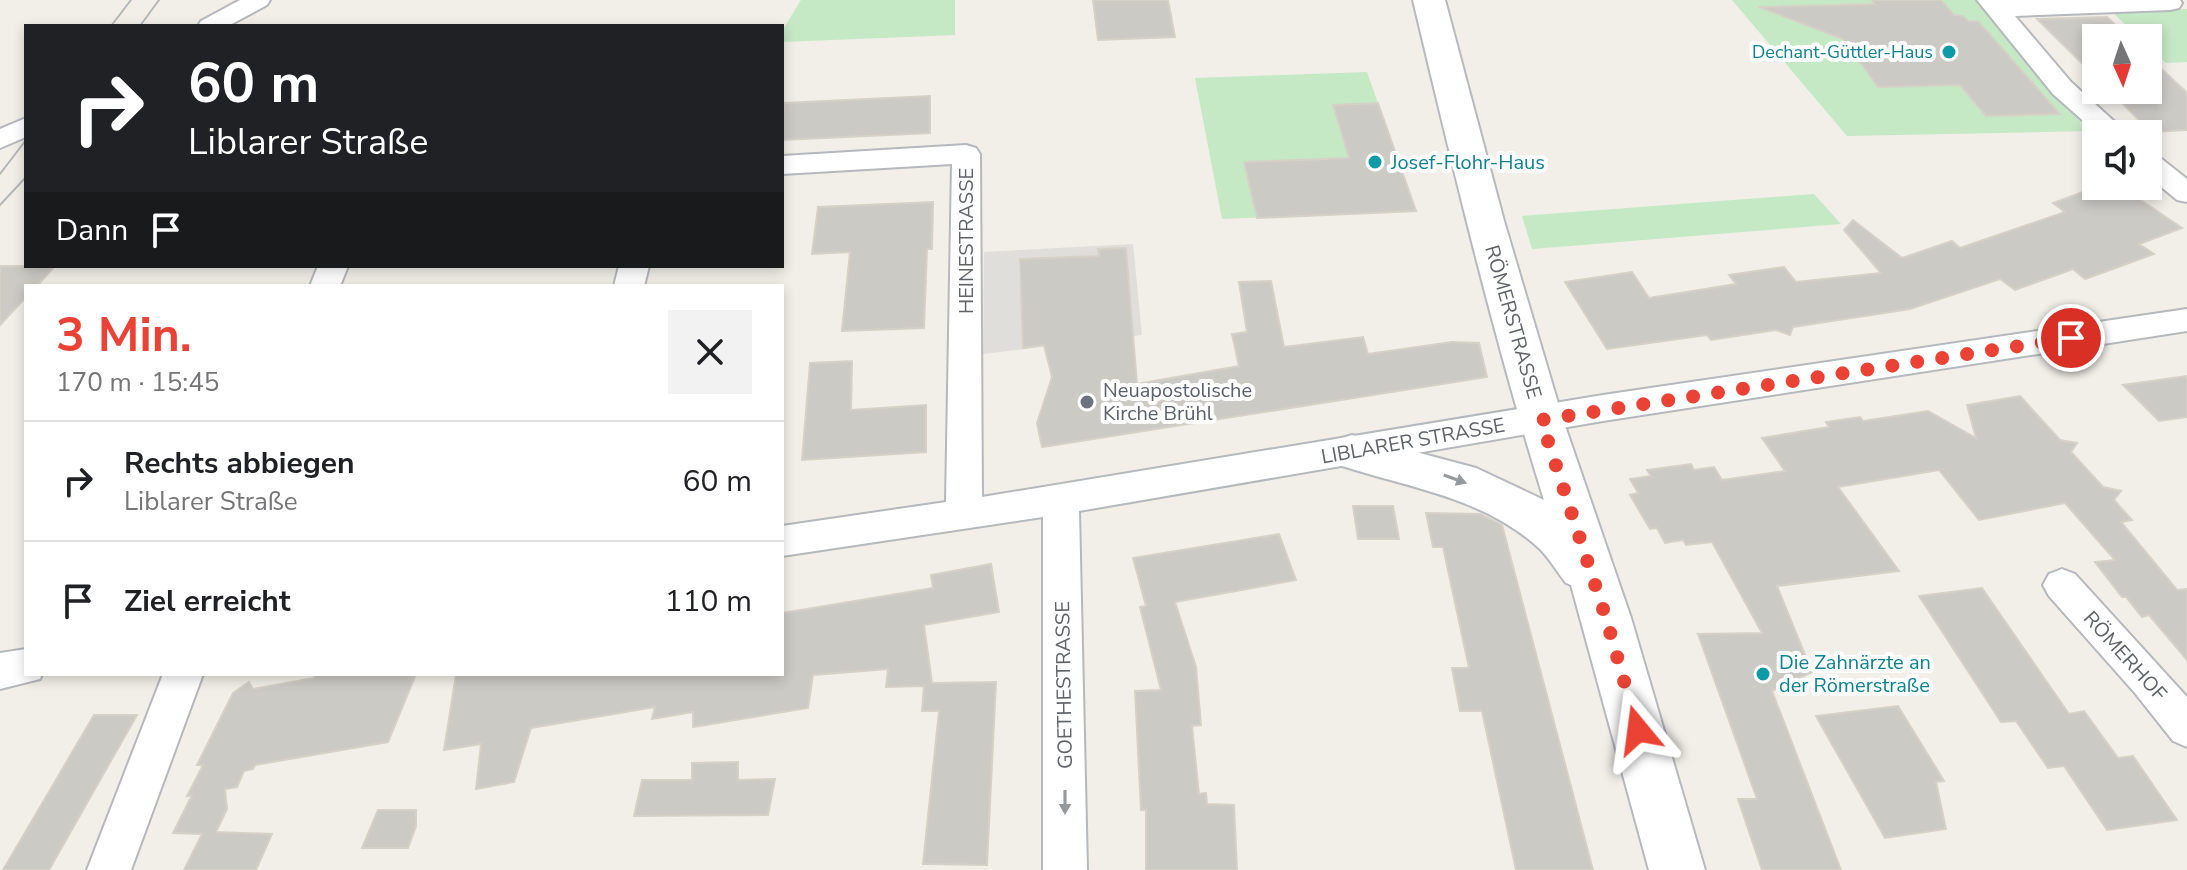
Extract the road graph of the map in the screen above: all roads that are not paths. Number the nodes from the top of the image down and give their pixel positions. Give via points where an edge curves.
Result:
1 (258, 0) edge
2 (1429, 0) edge
3 (2170, 3) dead end
4 (1993, 5) edge
5 (214, 24) edge
6 (2098, 120) edge
7 (24, 127) edge
8 (0, 140) edge
9 (784, 165) edge
10 (2162, 173) edge
11 (2187, 193) edge
12 (2187, 320) edge
13 (1541, 420) junction
14 (1352, 452) junction
15 (1061, 500) junction
16 (964, 513) junction
17 (784, 541) edge
18 (2062, 585) dead end
19 (1595, 586) junction
20 (24, 667) edge
21 (0, 671) edge
22 (182, 676) edge
23 (2187, 728) edge
24 (109, 870) edge
25 (1065, 870) edge
26 (1677, 870) edge

1 - 5 street
2 - 13 main road, RÖMERSTRASSE
3 - 4 street
4 - 6 street via 2062,88
7 - 8 street
9 - 16 street, HEINESTRASSE via 966,154
10 - 11 street
12 - 13 street, LIBLARER STRASSE
13 - 14 street, LIBLARER STRASSE
13 - 19 main road, RÖMERSTRASSE
14 - 15 street, LIBLARER STRASSE
14 -> 19 main road via 1422,469 1499,497 1557,536
15 - 16 street, LIBLARER STRASSE
15 -> 25 street, GOETHESTRASSE
16 - 17 street, LIBLARER STRASSE
18 - 23 street, RÖMERHOF
19 - 26 main road, RÖMERSTRASSE
20 - 21 street
22 - 24 street

